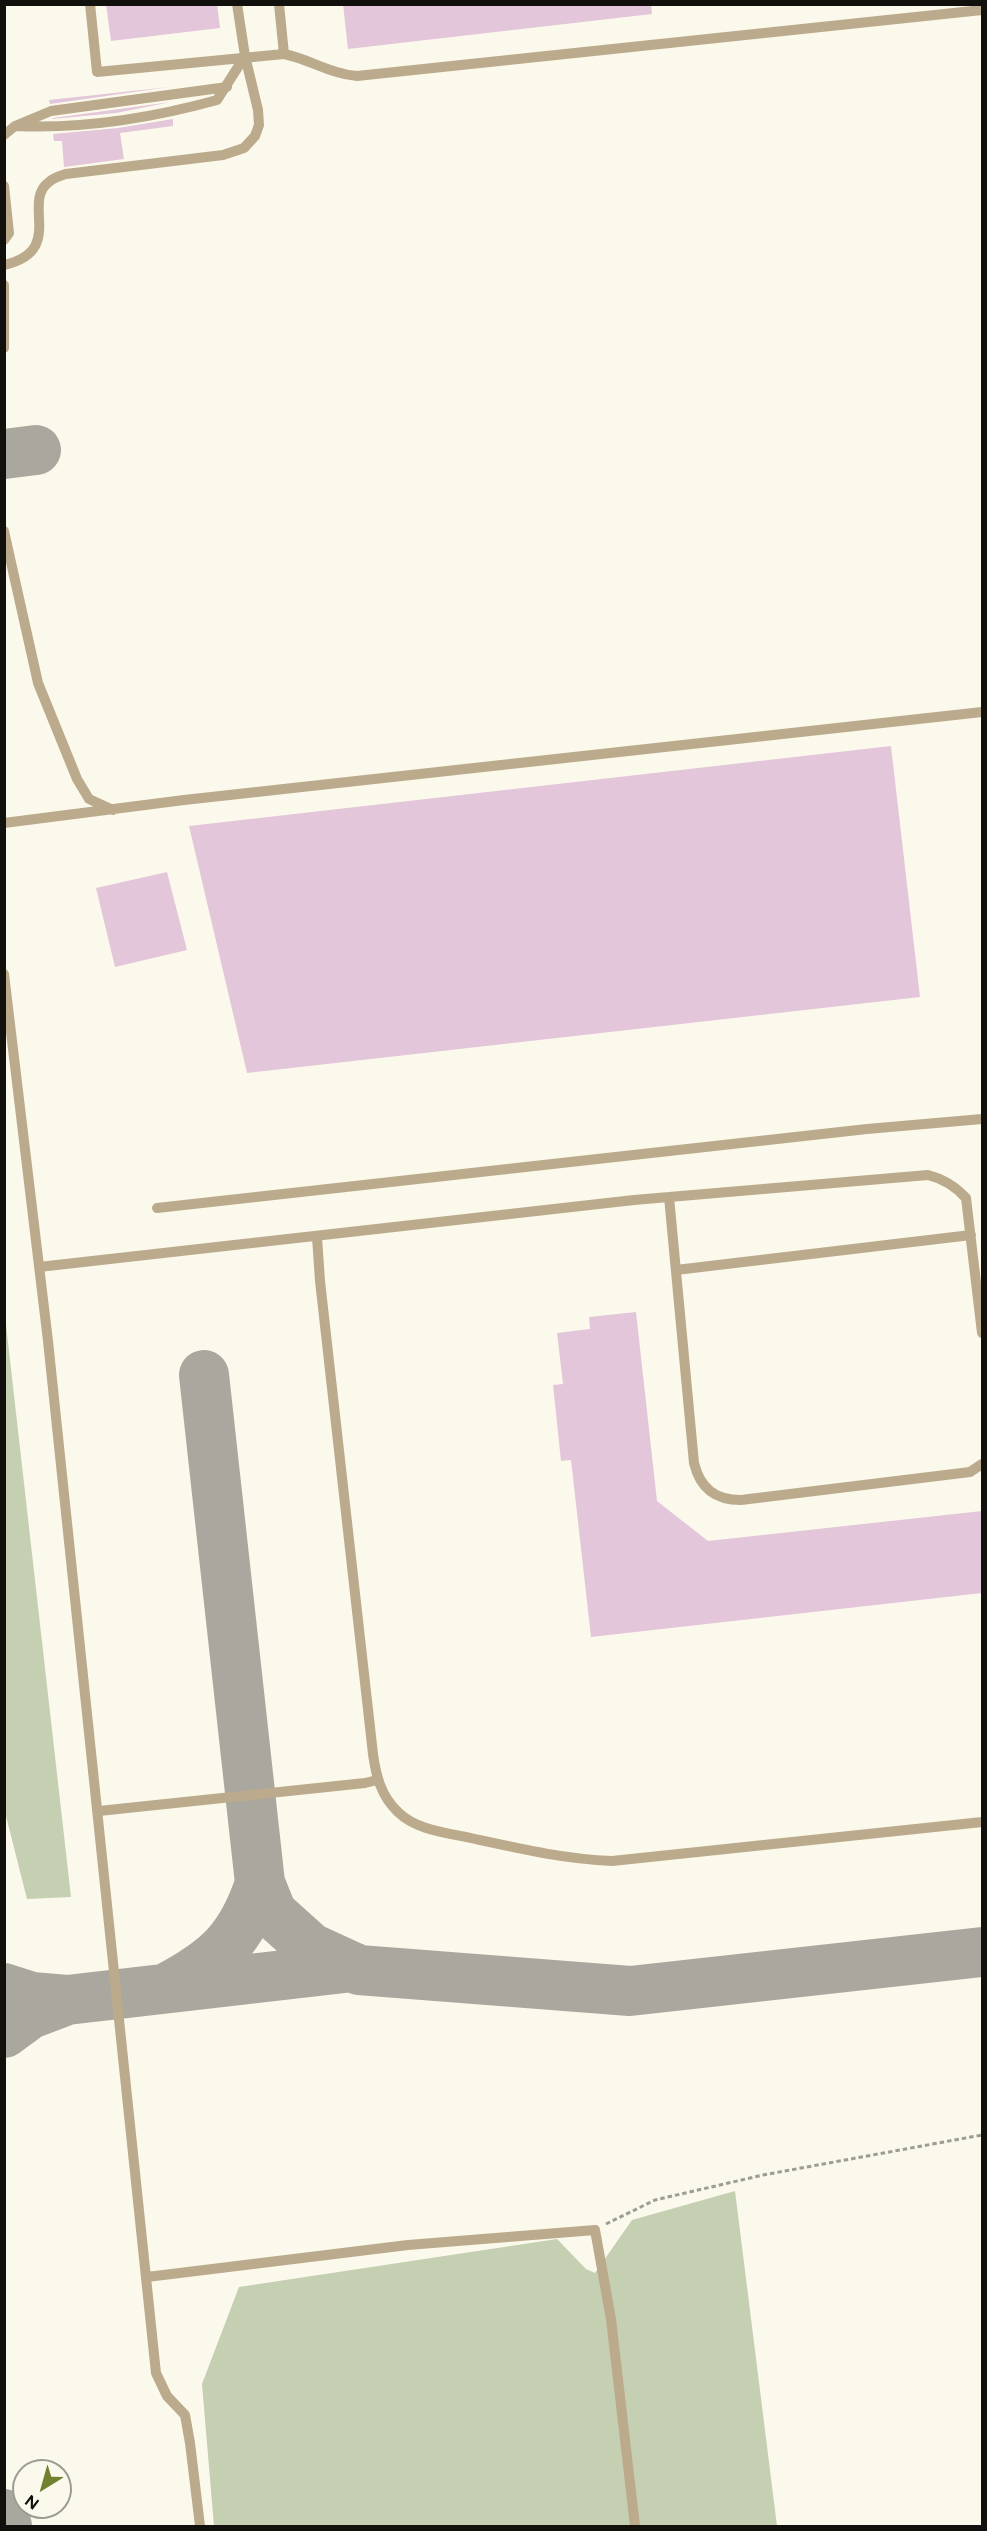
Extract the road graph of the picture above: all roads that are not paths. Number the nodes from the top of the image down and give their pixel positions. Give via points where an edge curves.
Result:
1 (90, 4) edge
2 (237, 4) edge
3 (279, 4) edge
4 (982, 10) edge
5 (284, 54) junction
6 (245, 56) junction
7 (227, 87) junction
8 (15, 126) junction
9 (4, 135) edge
10 (4, 186) edge
11 (4, 240) edge
12 (4, 265) edge
13 (4, 285) edge
14 (4, 348) edge
15 (4, 531) edge
16 (982, 712) edge
17 (114, 810) junction
18 (4, 823) edge
19 (4, 974) edge
20 (982, 1119) edge
21 (669, 1197) junction
22 (158, 1208) dead end
23 (971, 1235) junction
24 (317, 1237) junction
25 (39, 1267) junction
26 (676, 1269) junction
27 (982, 1333) edge
28 (982, 1464) edge
29 (377, 1780) junction
30 (99, 1811) junction
31 (982, 1822) edge
32 (147, 2277) junction
33 (200, 2526) edge
34 (636, 2526) edge

1 - 6 lane via 97,72
2 - 6 lane
3 - 5 lane
4 - 5 lane via 357,76 342,75
5 - 6 lane
6 - 7 lane
6 - 12 lane via 259,125 244,148 223,155 66,174 47,183 38,199 40,227 30,255
7 - 8 lane via 51,111
7 - 8 lane via 217,100 172,112 53,128
8 - 9 lane
10 - 11 lane via 9,232
13 - 14 lane
15 - 17 lane via 38,683 77,779 89,799
16 - 17 lane
17 - 18 lane
19 - 25 lane
20 - 22 lane
21 - 23 lane via 928,1175 949,1183 966,1198
21 - 24 lane
21 - 26 lane
23 - 26 lane
23 - 27 lane
24 - 25 lane
24 - 29 lane
25 - 30 lane
26 - 28 lane via 694,1463 701,1482 715,1496 727,1500 752,1499 970,1472
29 - 30 lane
29 - 31 lane via 398,1813 414,1824 575,1859 612,1861
30 - 32 lane
32 - 33 lane via 156,2373 167,2396 185,2415
32 - 34 lane via 408,2245 595,2230 611,2319

